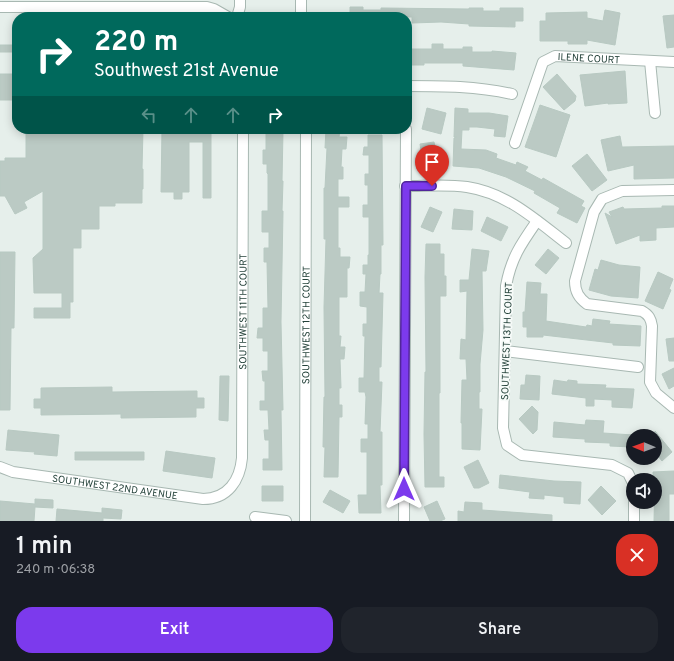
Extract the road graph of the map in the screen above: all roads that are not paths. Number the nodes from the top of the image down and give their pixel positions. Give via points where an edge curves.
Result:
1 (240, 0) edge
2 (301, 0) edge
3 (0, 7) edge
4 (219, 12) edge
5 (238, 12) edge
6 (302, 12) edge
7 (650, 61) junction
8 (674, 62) edge
9 (412, 86) edge
10 (512, 94) dead end
11 (655, 113) dead end
12 (243, 134) edge
13 (306, 134) edge
14 (406, 134) edge
15 (514, 142) dead end
16 (406, 186) junction
17 (674, 190) edge
18 (537, 221) junction
19 (566, 243) dead end
20 (505, 351) junction
21 (638, 367) dead end
22 (674, 408) edge
23 (0, 467) edge
24 (628, 473) edge
25 (228, 490) joint
26 (634, 509) edge
27 (255, 517) dead end
28 (286, 521) edge
29 (305, 521) edge
30 (404, 521) edge
31 (634, 521) edge

1 - 5 street
2 - 6 street
3 - 4 street via 207,7
7 - 8 street, ILENE COURT
7 - 11 street
7 - 15 street, ILENE COURT via 555,56 549,58 543,62
9 - 10 street via 464,87
12 - 25 street, SOUTHWEST 11TH COURT via 242,458 238,478
13 - 29 street, SOUTHWEST 12TH COURT
14 - 16 street
16 - 18 street via 458,186 481,190 510,202
16 - 30 street
17 - 22 street via 622,191 602,199 594,212 575,288 577,294 588,304 642,311 647,314 652,326 650,382 656,393
18 - 19 street
18 - 20 street, SOUTHWEST 13TH COURT via 520,245 508,272 505,293
20 - 21 street
20 - 24 street, SOUTHWEST 13TH COURT via 504,428 507,446 522,454 612,465
23 - 25 street, SOUTHWEST 22ND AVENUE via 13,472 203,499 217,497
26 - 31 street
27 - 28 street

